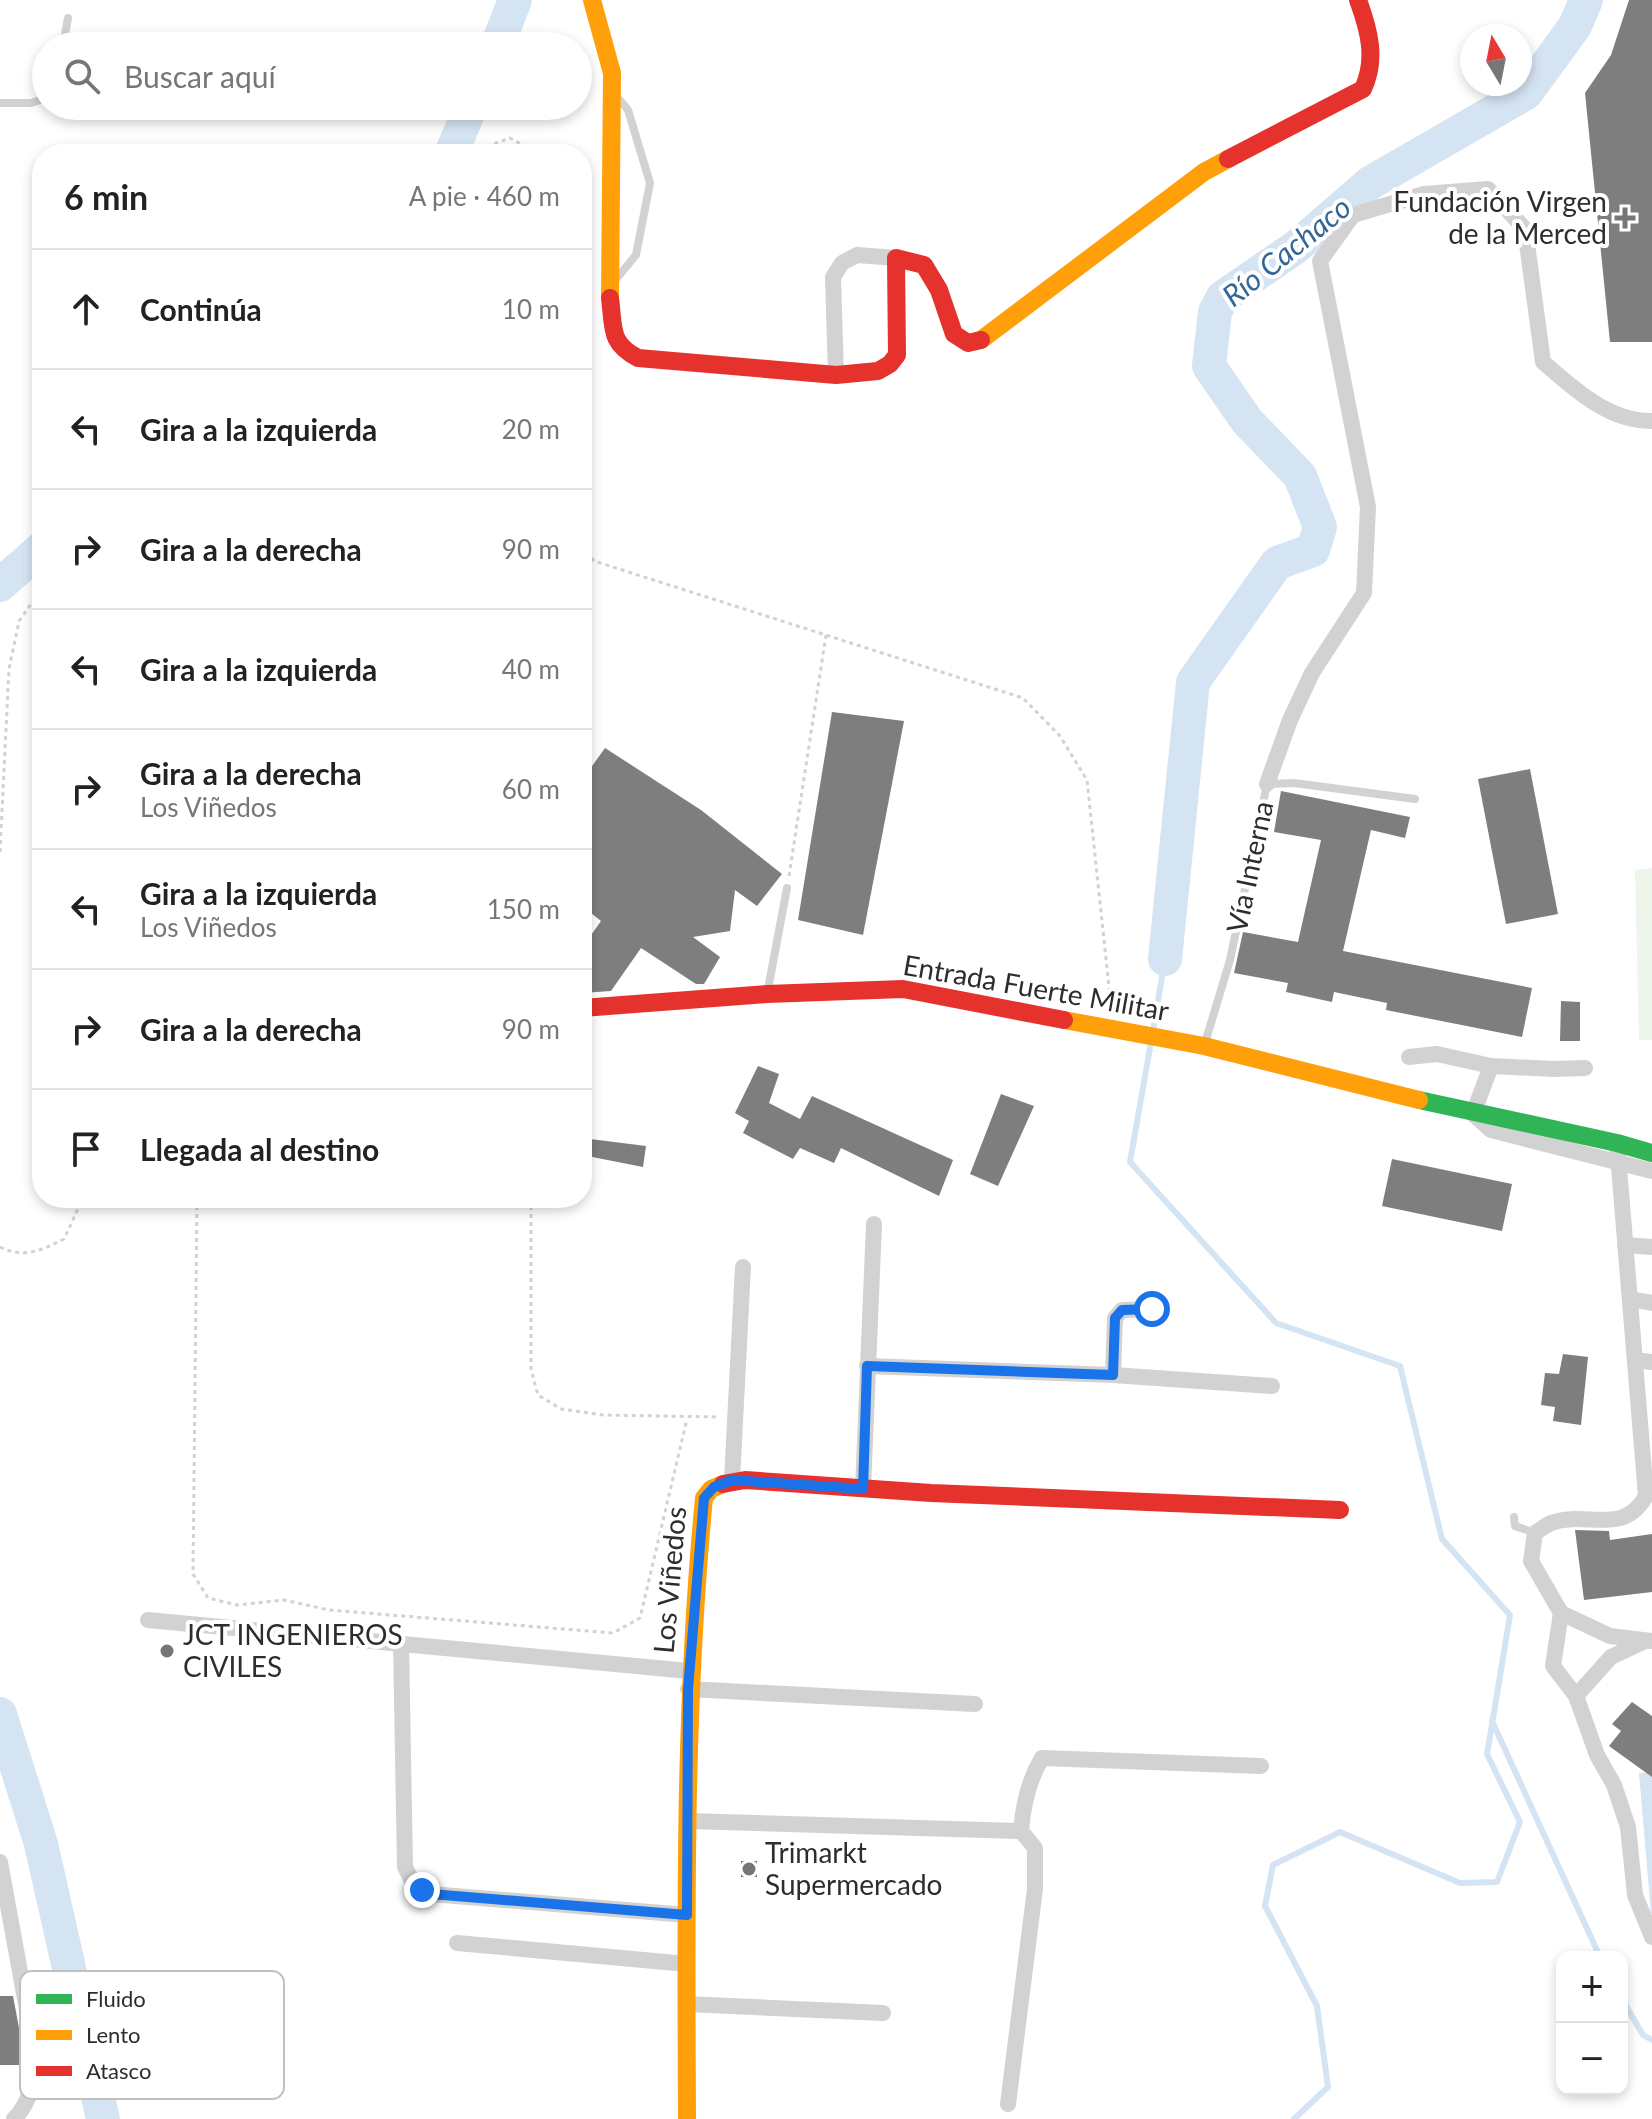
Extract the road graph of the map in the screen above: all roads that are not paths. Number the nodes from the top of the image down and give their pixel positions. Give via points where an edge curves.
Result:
1 (592, 0) edge
2 (1358, 0) edge
3 (68, 18) dead end
4 (66, 32) edge
5 (612, 90) junction
6 (0, 103) edge
7 (32, 103) edge
8 (896, 258) junction
9 (609, 288) junction
10 (836, 375) junction
11 (1652, 421) edge
12 (1267, 784) junction
13 (1415, 799) dead end
14 (787, 888) road end
15 (767, 994) junction
16 (592, 1007) edge
17 (1201, 1046) junction
18 (1409, 1057) dead end
19 (1491, 1066) junction
20 (1585, 1068) dead end
21 (1473, 1114) junction
22 (1617, 1143) junction
23 (1652, 1153) edge
24 (1619, 1165) junction
25 (1652, 1171) edge
26 (874, 1224) dead end
27 (1625, 1245) junction
28 (1652, 1247) edge
29 (743, 1267) dead end
30 (1630, 1299) junction
31 (1652, 1303) edge
32 (1152, 1309) dead end
33 (1635, 1360) junction
34 (1652, 1362) edge
35 (867, 1366) junction
36 (1113, 1375) junction
37 (1272, 1386) dead end
38 (732, 1480) junction
39 (863, 1489) junction
40 (1340, 1510) dead end
41 (1514, 1517) dead end
42 (1535, 1533) junction
43 (1561, 1613) junction
44 (148, 1620) dead end
45 (1649, 1641) edge
46 (401, 1643) junction
47 (689, 1680) junction
48 (1576, 1696) junction
49 (975, 1704) dead end
50 (1261, 1766) dead end
51 (688, 1821) junction
52 (1021, 1831) junction
53 (0, 1862) edge
54 (687, 1915) junction
55 (1652, 1937) edge
56 (457, 1943) dead end
57 (687, 1964) junction
58 (20, 1972) edge
59 (686, 2004) junction
60 (883, 2013) dead end
61 (29, 2099) edge
62 (1008, 2104) dead end
63 (14, 2119) edge
64 (687, 2119) edge

1 - 5 street
2 - 8 street via 1369,29 1372,74 1363,89 1204,172 983,339 968,343 954,334 924,265
3 - 4 lane
5 - 9 street
5 - 9 lane via 628,110 650,183 636,255
6 - 7 lane
8 - 10 street via 897,355 878,371
8 - 10 street via 857,255 842,263 833,277
9 - 10 street via 616,341 638,358
11 - 12 street via 1611,413 1543,362 1525,229 1488,189 1424,194 1353,215 1320,261 1368,507 1364,593 1312,673
12 - 13 lane, Vía Interna
12 - 17 lane, Vía Interna via 1230,960
14 - 15 lane
15 - 16 street, Entrada Fuerte Militar
15 - 17 street, Entrada Fuerte Militar via 903,989
17 - 21 street, Entrada Fuerte Militar
18 - 19 street via 1437,1054
19 - 20 street
19 - 21 street
21 - 22 street, Entrada Fuerte Militar
21 - 24 street, Entrada Fuerte Militar via 1491,1130
22 - 23 street, Entrada Fuerte Militar
22 - 24 street
24 - 25 street, Entrada Fuerte Militar
24 - 27 street
26 - 35 street
27 - 28 street
27 - 30 street
29 - 38 street
30 - 31 street
30 - 33 street
32 - 36 street via 1122,1310 1115,1318
33 - 34 street
33 - 42 street via 1646,1496 1638,1510 1624,1518 1552,1522
35 - 36 street
35 - 39 street
36 - 37 street
38 - 39 street
38 - 47 street, Los Viñedos via 704,1498
39 - 40 street
41 - 42 lane via 1515,1526
42 - 43 street via 1531,1561
43 - 45 street via 1610,1636
43 - 48 street via 1553,1666
44 - 46 street
45 - 48 street via 1611,1657
46 - 47 street
46 - 54 street via 405,1867 414,1885 431,1894
47 - 49 street
47 - 51 street, Los Viñedos
48 - 55 street via 1628,1827 1635,1895
50 - 52 street via 1042,1758 1032,1775
51 - 52 street
51 - 54 street, Los Viñedos
52 - 62 street via 1035,1848 1035,1889
53 - 58 street
54 - 57 street, Los Viñedos
56 - 57 street
57 - 59 street, Los Viñedos
59 - 60 street
59 - 64 street, Los Viñedos
61 - 63 street

